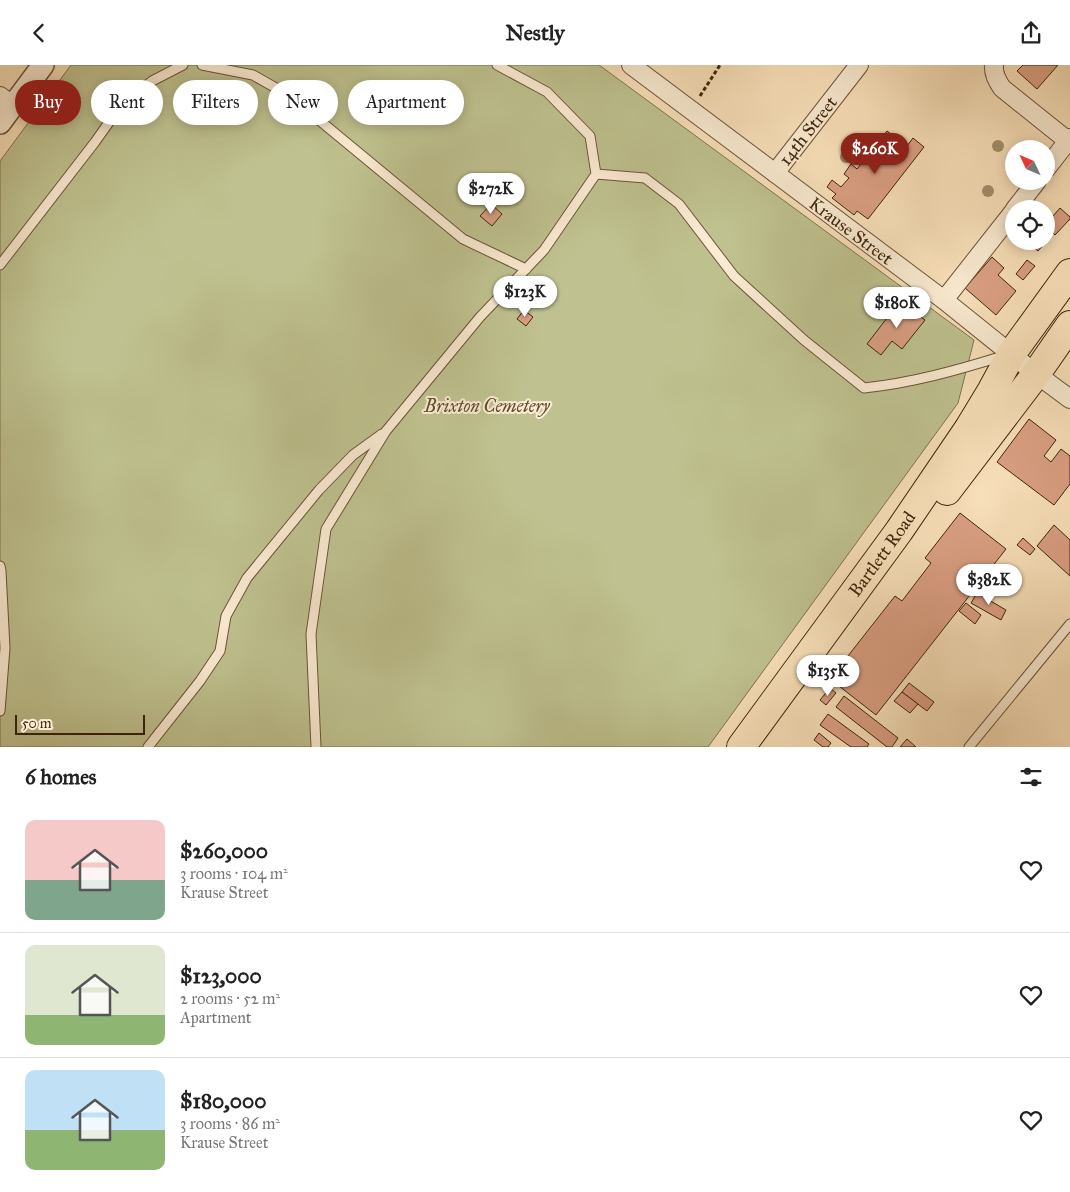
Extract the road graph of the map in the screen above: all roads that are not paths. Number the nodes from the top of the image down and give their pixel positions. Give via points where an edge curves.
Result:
1 (43, 65) edge
2 (183, 65) edge
3 (202, 65) edge
4 (497, 65) edge
5 (631, 65) edge
6 (859, 65) edge
7 (994, 65) edge
8 (6, 101) edge
9 (0, 123) edge
10 (1069, 139) edge
11 (1055, 157) edge
12 (775, 173) junction
13 (596, 174) junction
14 (1030, 190) edge
15 (1022, 200) edge
16 (1005, 222) edge
17 (0, 265) edge
18 (526, 269) junction
19 (1070, 273) edge
20 (944, 300) junction
21 (1070, 325) edge
22 (1012, 353) junction
23 (1036, 373) junction
24 (1070, 399) edge
25 (386, 431) junction
26 (0, 566) edge
27 (1070, 623) edge
28 (0, 711) edge
29 (751, 745) edge
30 (148, 747) edge
31 (316, 747) edge
32 (969, 747) edge

1 - 8 street
2 - 17 lane via 152,81 122,104
3 - 18 lane via 253,75 290,96 463,239
4 - 13 lane via 547,92 590,136
5 - 12 street, Krause Street
6 - 12 street, 14th Street
7 - 10 street via 996,81 1002,88
8 - 9 street
10 - 11 street
12 - 20 street, Krause Street
13 - 18 lane via 544,249
13 - 22 lane via 645,178 679,204 734,276 804,340 864,388 941,374
14 - 15 street
16 - 20 street
18 - 25 lane via 480,317
19 - 22 main road, Bartlett Road
20 - 22 street, Krause Street
21 - 23 main road, Bartlett Road
22 - 23 street, Krause Street
22 - 29 main road, Bartlett Road via 969,428
23 - 24 street, Krause Street
23 - 29 main road, Bartlett Road
25 - 30 lane via 353,455 326,483 247,578 226,616 220,651
25 - 31 lane via 326,529 311,634
26 - 28 lane via 5,648
27 - 32 lane

